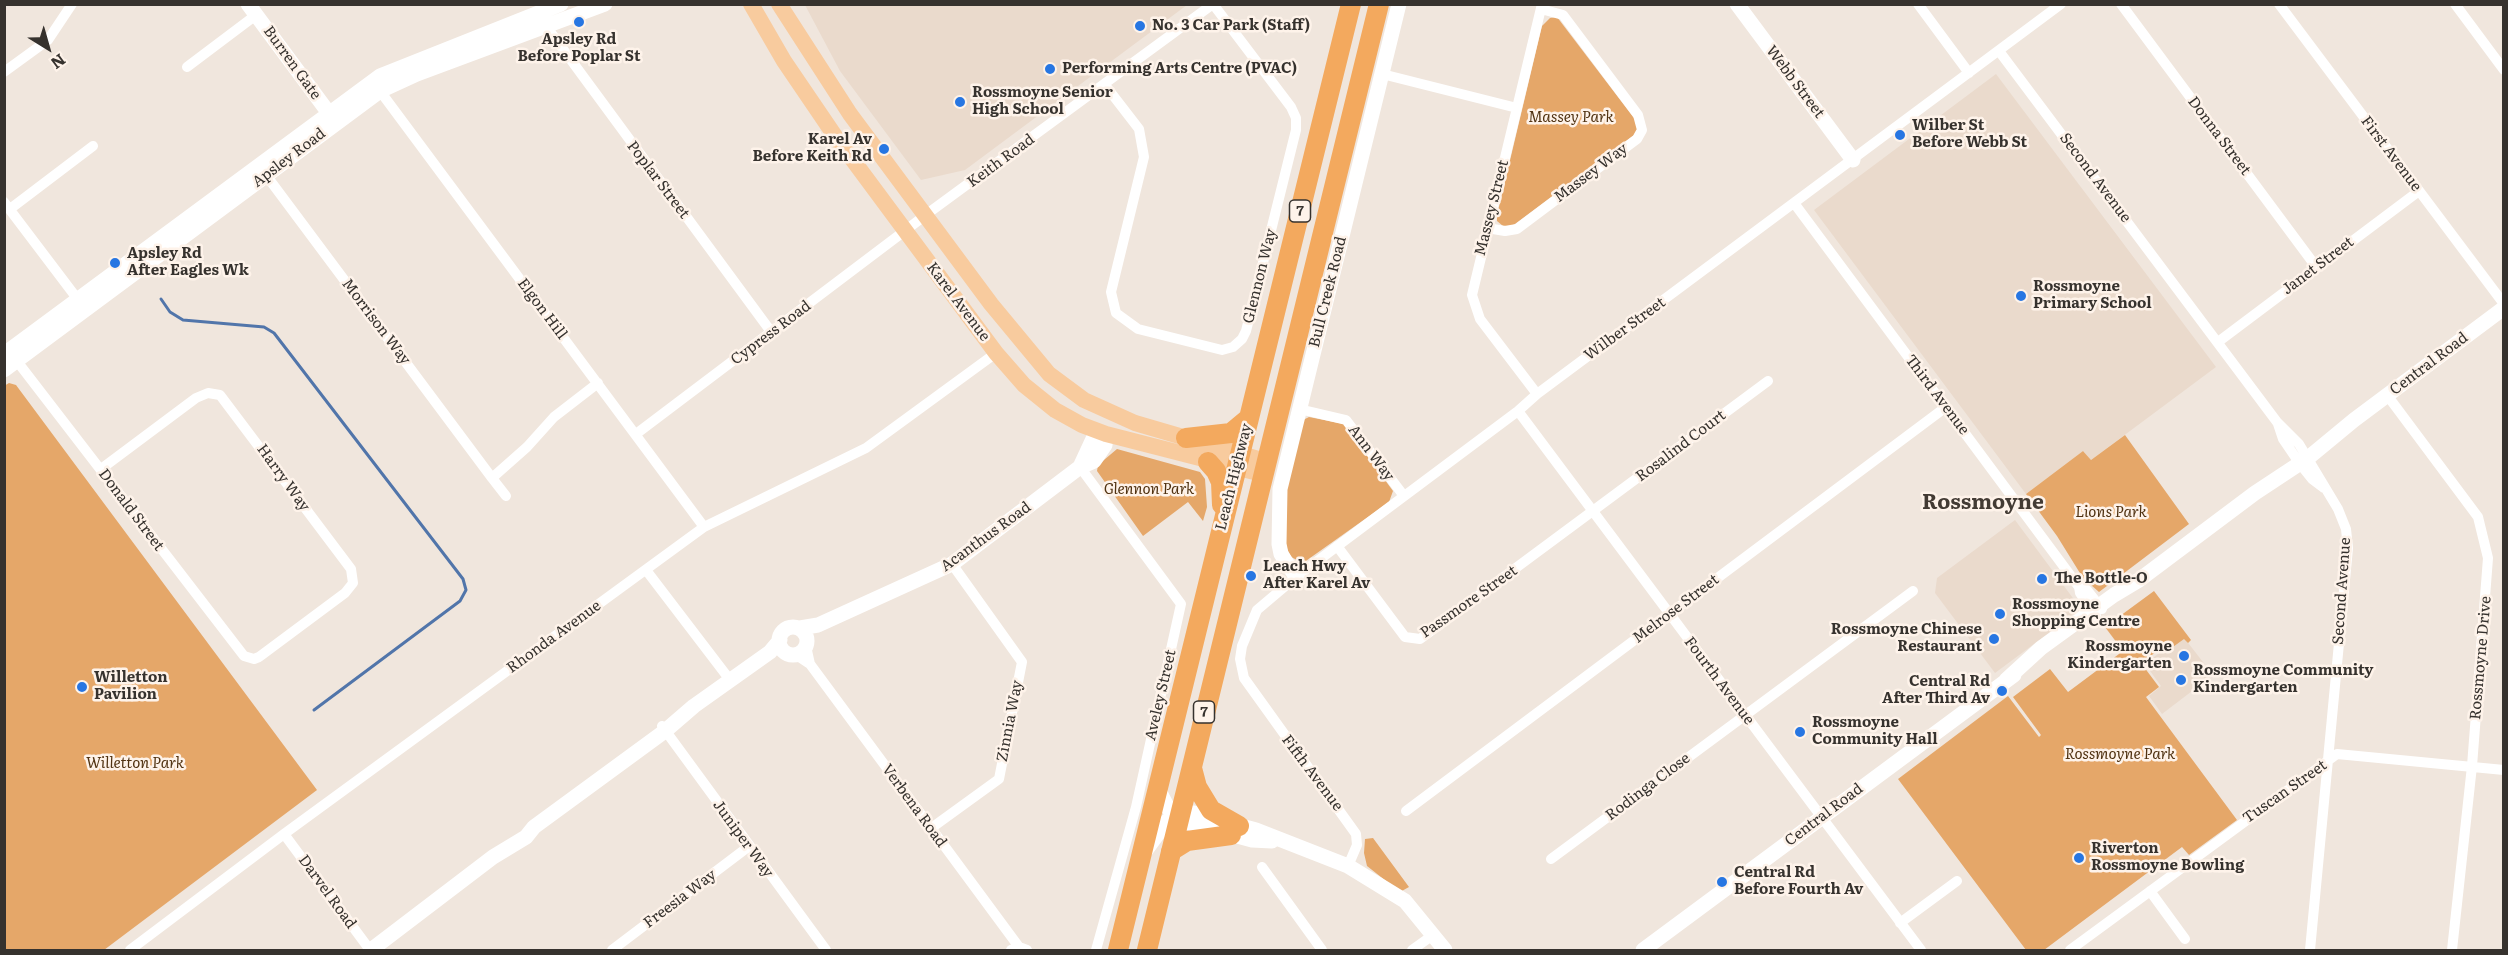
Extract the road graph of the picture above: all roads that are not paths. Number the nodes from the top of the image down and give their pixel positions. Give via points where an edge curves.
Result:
1 (72, 4) edge
2 (561, 4) edge
3 (605, 4) edge
4 (751, 4) edge
5 (779, 4) edge
6 (1213, 4) edge
7 (1351, 4) edge
8 (1379, 4) edge
9 (1399, 4) edge
10 (1737, 4) edge
11 (1918, 4) edge
12 (2061, 4) edge
13 (2121, 4) edge
14 (2279, 4) edge
15 (2455, 4) edge
16 (1542, 7) edge
17 (252, 10) edge
18 (546, 26) junction
19 (1999, 51) junction
20 (187, 67) dead end
21 (2504, 70) edge
22 (4, 72) edge
23 (1969, 73) junction
24 (1382, 74) junction
25 (1105, 85) junction
26 (380, 91) junction
27 (1517, 108) junction
28 (332, 118) junction
29 (93, 146) dead end
30 (1853, 160) junction
31 (263, 170) junction
32 (2419, 191) junction
33 (1794, 203) junction
34 (7, 206) edge
35 (926, 216) junction
36 (1487, 228) junction
37 (905, 231) junction
38 (2317, 268) junction
39 (81, 304) junction
40 (2504, 306) edge
41 (772, 333) junction
42 (2218, 342) junction
43 (996, 353) junction
44 (10, 355) edge
45 (4, 370) edge
46 (1768, 381) dead end
47 (598, 383) junction
48 (1537, 394) junction
49 (2387, 395) junction
50 (1096, 406) junction
51 (1946, 406) junction
52 (1299, 409) junction
53 (1518, 411) junction
54 (1249, 418) junction
55 (1135, 423) junction
56 (636, 434) junction
57 (1106, 434) junction
58 (1186, 438) junction
59 (2302, 458) junction
60 (1239, 461) junction
61 (1208, 462) junction
62 (1080, 467) junction
63 (1263, 467) junction
64 (101, 469) junction
65 (492, 478) junction
66 (506, 496) dead end
67 (1404, 496) junction
68 (1593, 512) junction
69 (1222, 523) junction
70 (704, 527) junction
71 (1337, 546) junction
72 (952, 564) junction
73 (646, 570) junction
74 (1296, 577) junction
75 (1913, 591) dead end
76 (2098, 611) junction
77 (1669, 614) junction
78 (792, 644) junction
79 (259, 657) joint
80 (730, 680) junction
81 (1248, 686) joint
82 (1745, 715) junction
83 (663, 729) junction
84 (2328, 762) junction
85 (1191, 766) junction
86 (2472, 766) junction
87 (2504, 770) edge
88 (1158, 789) junction
89 (1406, 811) dead end
90 (1821, 817) junction
91 (1178, 820) junction
92 (930, 829) junction
93 (1235, 830) junction
94 (284, 834) junction
95 (748, 847) junction
96 (1171, 851) junction
97 (1142, 855) junction
98 (1551, 860) dead end
99 (1348, 866) junction
100 (1262, 867) dead end
101 (1957, 881) dead end
102 (2150, 891) junction
103 (1900, 923) junction
104 (1432, 935) junction
105 (2185, 939) dead end
106 (1019, 949) edge
107 (130, 951) edge
108 (371, 951) edge
109 (612, 951) edge
110 (826, 951) edge
111 (1096, 951) edge
112 (1118, 951) edge
113 (1147, 951) edge
114 (1322, 951) edge
115 (1412, 951) edge
116 (1444, 951) edge
117 (1643, 951) edge
118 (1921, 951) edge
119 (2070, 951) edge
120 (2310, 951) edge
121 (2452, 951) edge

1 - 22 street via 48,40
2 - 28 street, Apsley Road via 396,69 366,86
3 - 18 street, Apsley Road
4 - 37 main road, Karel Avenue via 809,99
5 - 35 main road, Karel Avenue via 850,114
6 - 25 street, Keith Road
6 - 25 street, Glennon Way via 1296,118 1246,331 1233,347 1222,350 1138,329 1116,313 1111,292 1144,157 1139,129
7 - 54 highway, Leach Highway / 7
8 - 63 highway, Leach Highway / 7
9 - 24 street, Bull Creek Road
10 - 30 street, Webb Street
11 - 23 street
12 - 19 street, Wilber Street
13 - 38 street, Donna Street
14 - 32 street, First Avenue
15 - 21 street
16 - 27 street, Massey Street
16 - 36 street, Massey Way via 1563,15 1638,115 1642,130 1636,139 1516,229
17 - 20 street
17 - 28 street, Burren Gate
18 - 26 street, Apsley Road
18 - 41 street, Poplar Street
19 - 23 street, Wilber Street
19 - 42 street, Second Avenue
23 - 30 street, Wilber Street
24 - 27 street
24 - 52 street, Bull Creek Road
25 - 35 street, Keith Road
26 - 28 street, Apsley Road
26 - 47 street, Elgon Hill
27 - 36 street, Massey Street
28 - 31 street, Apsley Road
29 - 34 street
30 - 33 street, Wilber Street
31 - 39 street, Apsley Road
31 - 65 street, Morrison Way
32 - 38 street, Janet Street
32 - 40 street, First Avenue
33 - 48 street, Wilber Street
33 - 51 street, Third Avenue
34 - 39 street
35 - 37 street, Keith Road
35 - 50 main road, Karel Avenue via 1031,356 1070,391
36 - 48 street, Massey Street via 1473,284 1475,308
37 - 41 street, Cypress Road
37 - 43 main road, Karel Avenue
38 - 42 street, Janet Street
39 - 44 street, Apsley Road
40 - 49 street, Central Road
41 - 56 street, Cypress Road
42 - 59 street, Second Avenue via 2277,422 2283,439
43 - 57 main road, Karel Avenue via 1040,398 1082,425
43 - 70 street, Rhonda Avenue via 866,448
44 - 45 street, Apsley Road
44 - 64 street, Donald Street
46 - 68 street, Rosalind Court
47 - 56 street, Elgon Hill
47 - 65 street via 554,417 528,447
48 - 53 street, Wilber Street
49 - 59 street, Central Road via 2354,420 2330,431
49 - 86 street, Rossmoyne Drive via 2478,517 2484,534 2489,573
50 - 55 main road, Karel Avenue
50 - 57 main road via 1106,423
51 - 76 street, Third Avenue via 2080,593
51 - 77 street, Melrose Street
52 - 67 street, Ann Way via 1346,420
52 - 74 street, Bull Creek Road via 1280,489 1279,544
53 - 67 street, Wilber Street
53 - 68 street, Fourth Avenue
54 - 58 highway via 1231,433
54 - 60 highway, Leach Highway / 7
55 - 57 main road
55 - 58 main road, Karel Avenue
56 - 70 street, Elgon Hill
57 - 61 main road, Karel Avenue
57 - 62 street, Acanthus Road via 1093,439
58 - 60 main road, Karel Avenue
59 - 76 street, Central Road
59 - 84 street, Second Avenue via 2338,509 2348,548
60 - 61 main road, Karel Avenue
60 - 63 main road, Karel Avenue
60 - 69 highway, Leach Highway / 7
61 - 69 highway via 1221,482
62 - 72 street, Acanthus Road
62 - 111 street, Aveley Street via 1181,604 1136,807
63 - 85 highway, Leach Highway / 7
64 - 79 street, Donald Street via 239,653
64 - 79 street, Harry Way via 196,398 208,393 220,395 229,405 351,569 354,580 345,593
65 - 66 street, Morrison Way
67 - 71 street, Wilber Street
68 - 71 street, Passmore Street via 1420,639 1405,637
68 - 77 street, Fourth Avenue
69 - 88 highway, Leach Highway / 7
70 - 73 street, Rhonda Avenue
71 - 74 street, Wilber Street
72 - 78 street, Acanthus Road via 818,625
72 - 92 street, Zinnia Way via 1022,662 999,779
73 - 80 street
73 - 94 street, Rhonda Avenue
74 - 81 street, Wilber Street via 1265,601 1251,619 1240,659
75 - 82 street, Rodinga Close
76 - 90 street, Central Road via 2040,659
77 - 82 street, Fourth Avenue
77 - 89 street, Melrose Street
78 - 80 street, Acanthus Road
78 - 92 street, Verbena Road
80 - 83 street, Acanthus Road
81 - 99 street, Fifth Avenue via 1356,834 1357,845
82 - 90 street, Fourth Avenue
82 - 98 street, Rodinga Close
83 - 95 street, Juniper Way
83 - 108 street, Acanthus Road via 534,827 505,842 493,857
84 - 86 street, Tuscan Street via 2337,754
84 - 102 street, Tuscan Street
84 - 120 street, Second Avenue
85 - 91 highway, Leach Highway / 7
85 - 93 highway via 1210,810
86 - 87 street, Tuscan Street
86 - 121 street, Rossmoyne Drive
88 - 91 street
88 - 97 highway, Leach Highway / 7
90 - 103 street, Fourth Avenue
90 - 117 street, Central Road
91 - 93 street
91 - 96 highway, Leach Highway / 7
91 - 97 street via 1167,821
92 - 106 street, Verbena Road
93 - 96 highway via 1187,841
93 - 99 street via 1252,840 1281,842
94 - 107 street, Rhonda Avenue
94 - 108 street, Darvel Road
95 - 109 street, Freesia Way
95 - 110 street, Juniper Way
96 - 113 highway, Leach Highway / 7
97 - 112 highway, Leach Highway / 7
99 - 104 street via 1405,901
100 - 114 street
101 - 103 street
102 - 105 street
102 - 119 street, Tuscan Street
103 - 118 street, Fourth Avenue
104 - 115 street
104 - 116 street

